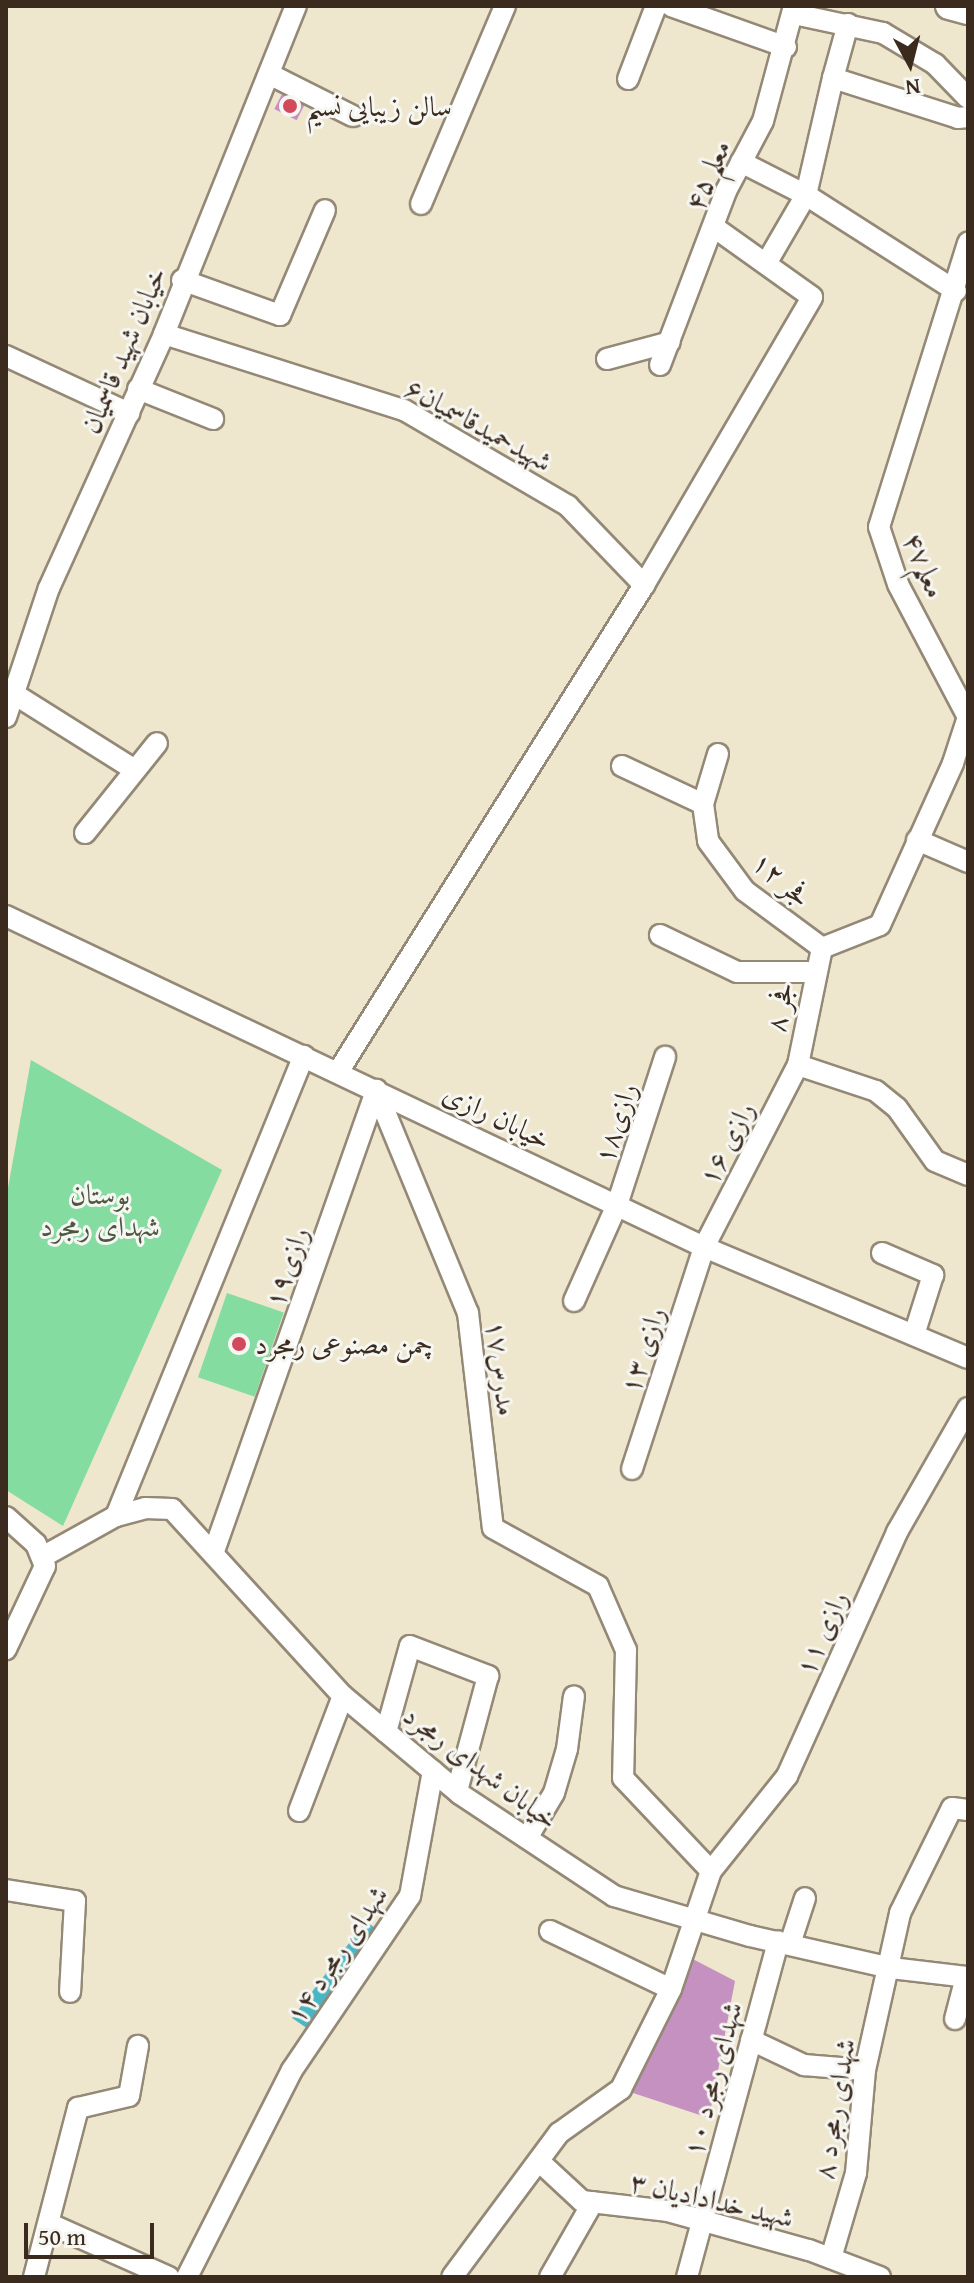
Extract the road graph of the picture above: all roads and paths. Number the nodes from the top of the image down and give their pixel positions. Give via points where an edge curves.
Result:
1 (296, 6) edge
2 (505, 6) edge
3 (656, 6) edge
4 (671, 6) edge
5 (949, 6) edge
6 (794, 10) edge
7 (968, 11) edge
8 (848, 24) junction
9 (786, 47) junction
10 (269, 74) junction
11 (833, 78) junction
12 (628, 79) dead end
13 (962, 92) edge
14 (942, 113) junction
15 (353, 116) dead end
16 (968, 117) edge
17 (741, 162) junction
18 (806, 195) junction
19 (421, 204) dead end
20 (325, 210) dead end
21 (714, 227) junction
22 (968, 243) edge
23 (767, 262) junction
24 (182, 280) junction
25 (956, 291) junction
26 (164, 334) junction
27 (670, 342) junction
28 (6, 356) edge
29 (607, 359) dead end
30 (660, 365) dead end
31 (138, 389) junction
32 (129, 413) junction
33 (213, 419) dead end
34 (644, 585) junction
35 (11, 692) junction
36 (6, 717) edge
37 (157, 743) dead end
38 (718, 754) dead end
39 (960, 765) edge
40 (622, 766) dead end
41 (135, 770) junction
42 (703, 804) junction
43 (85, 833) dead end
44 (917, 840) junction
45 (968, 862) edge
46 (6, 916) edge
47 (660, 935) dead end
48 (822, 948) junction
49 (814, 972) junction
50 (304, 1056) junction
51 (665, 1057) dead end
52 (798, 1065) junction
53 (338, 1072) junction
54 (376, 1090) junction
55 (968, 1175) edge
56 (617, 1205) junction
57 (704, 1247) junction
58 (882, 1253) dead end
59 (574, 1301) dead end
60 (914, 1335) junction
61 (968, 1358) edge
62 (968, 1408) edge
63 (632, 1469) dead end
64 (116, 1516) junction
65 (6, 1517) edge
66 (214, 1551) junction
67 (44, 1556) junction
68 (6, 1649) edge
69 (343, 1696) junction
70 (574, 1696) dead end
71 (386, 1732) junction
72 (433, 1771) junction
73 (457, 1791) junction
74 (968, 1810) edge
75 (299, 1811) dead end
76 (527, 1838) junction
77 (711, 1871) junction
78 (6, 1890) edge
79 (805, 1898) dead end
80 (694, 1921) junction
81 (550, 1931) dead end
82 (784, 1943) junction
83 (891, 1968) junction
84 (967, 1977) edge
85 (671, 1989) junction
86 (70, 1992) dead end
87 (955, 2019) dead end
88 (751, 2040) junction
89 (138, 2046) dead end
90 (865, 2070) junction
91 (541, 2163) junction
92 (593, 2202) junction
93 (702, 2221) junction
94 (52, 2225) junction
95 (831, 2258) junction
96 (34, 2277) edge
97 (169, 2277) edge
98 (187, 2277) edge
99 (452, 2277) edge
100 (550, 2277) edge
101 (687, 2277) edge
102 (880, 2277) edge

1 - 10 street, خیابان شهید قاسمیان
2 - 19 street
3 - 12 street
4 - 9 street
5 - 7 main road
6 - 8 street
6 - 9 street, معلم ۴۵
8 - 11 street
8 - 13 street via 883,33 935,64
9 - 17 street, معلم ۴۵ via 763,121
10 - 15 street
10 - 24 street, خیابان شهید قاسمیان
11 - 14 street
11 - 18 street
13 - 14 street
14 - 16 street
17 - 18 street
17 - 21 street, معلم ۴۵
18 - 23 street
18 - 25 street
20 - 24 street via 280,315
21 - 23 street
21 - 27 street, معلم ۴۵
22 - 25 street, معلم۴۷
23 - 34 street via 812,297
24 - 26 street, خیابان شهید قاسمیان
25 - 39 street, معلم۴۷ via 879,527 898,584 968,717
26 - 31 street, خیابان شهید قاسمیان
26 - 34 street, شهیدحمیدقاسمیان۶ via 404,410 568,506
27 - 29 street
27 - 30 street, معلم ۴۵
28 - 32 street
31 - 32 street, خیابان شهید قاسمیان
31 - 33 street
32 - 35 street, خیابان شهید قاسمیان via 49,588
34 - 53 street
35 - 36 street, خیابان شهید قاسمیان
35 - 41 street
37 - 41 street
38 - 42 street, فجر ۱۲
39 - 44 street, معلم۴۷
40 - 42 street
41 - 43 street
42 - 48 street, فجر ۱۲ via 708,841 745,891
44 - 45 street
44 - 48 street, معلم۴۷ via 880,925
46 - 50 street, خیابان رازی
47 - 49 street via 737,972
48 - 49 street, فجر ۸
49 - 52 street, فجر ۸
50 - 53 street, خیابان رازی
50 - 64 street
51 - 56 street, رازی۱۸
52 - 55 street, فجر ۸ via 876,1091 897,1108 935,1161
52 - 57 street, رازی ۱۶
53 - 54 street, خیابان رازی
54 - 56 street, خیابان رازی
54 - 66 street, رازی۱۹
54 - 77 street, مدرس۱۷ via 468,1313 493,1528 598,1586 626,1650 623,1778
56 - 57 street, خیابان رازی
56 - 59 street, رازی۱۸
57 - 60 street, خیابان رازی
57 - 63 street, رازی ۱۳
58 - 60 street via 933,1275
60 - 61 street, خیابان رازی
62 - 77 street, رازی ۱۱ via 897,1532 787,1776
64 - 66 street, خیابان شهدای رمجرد via 145,1508 172,1509
64 - 67 street, خیابان شهدای رمجرد
65 - 67 street
66 - 69 street, خیابان شهدای رمجرد
67 - 68 street via 45,1566
69 - 71 street, خیابان شهدای رمجرد
69 - 75 street
70 - 76 street via 554,1793
71 - 72 street, خیابان شهدای رمجرد
71 - 73 street via 410,1646 488,1676
72 - 73 street, خیابان شهدای رمجرد
72 - 98 street, شهدای رمجرد ۱۴ via 410,1896 292,2070
73 - 76 street, خیابان شهدای رمجرد
74 - 83 street, شهدای رمجرد ۸ via 952,1808 900,1913
76 - 80 street, خیابان شهدای رمجرد via 614,1896
77 - 80 street, رازی ۱۱
78 - 86 street via 75,1901
79 - 82 street, شهدای رمجرد ۱۰
80 - 82 street, خیابان شهدای رمجرد
80 - 85 street, رازی ۱۱
81 - 85 street
82 - 83 street, خیابان شهدای رمجرد
82 - 88 street, شهدای رمجرد ۱۰
83 - 84 street, خیابان شهدای رمجرد
83 - 90 street, شهدای رمجرد ۸
84 - 87 street
85 - 91 street, رازی ۱۱ via 621,2089 559,2133
88 - 90 street via 804,2065
88 - 93 street, شهدای رمجرد ۱۰
89 - 94 street via 129,2096 78,2108
90 - 95 street, شهدای رمجرد ۸ via 856,2173
91 - 92 street, شهید خدادادیان ۳ via 582,2201
91 - 99 street, رازی ۱۱
92 - 93 street, شهید خدادادیان ۳
92 - 100 street
93 - 95 street, شهید خدادادیان ۳
93 - 101 street, شهدای رمجرد ۱۰
94 - 96 street
94 - 97 street
95 - 102 street, شهید خدادادیان ۳

